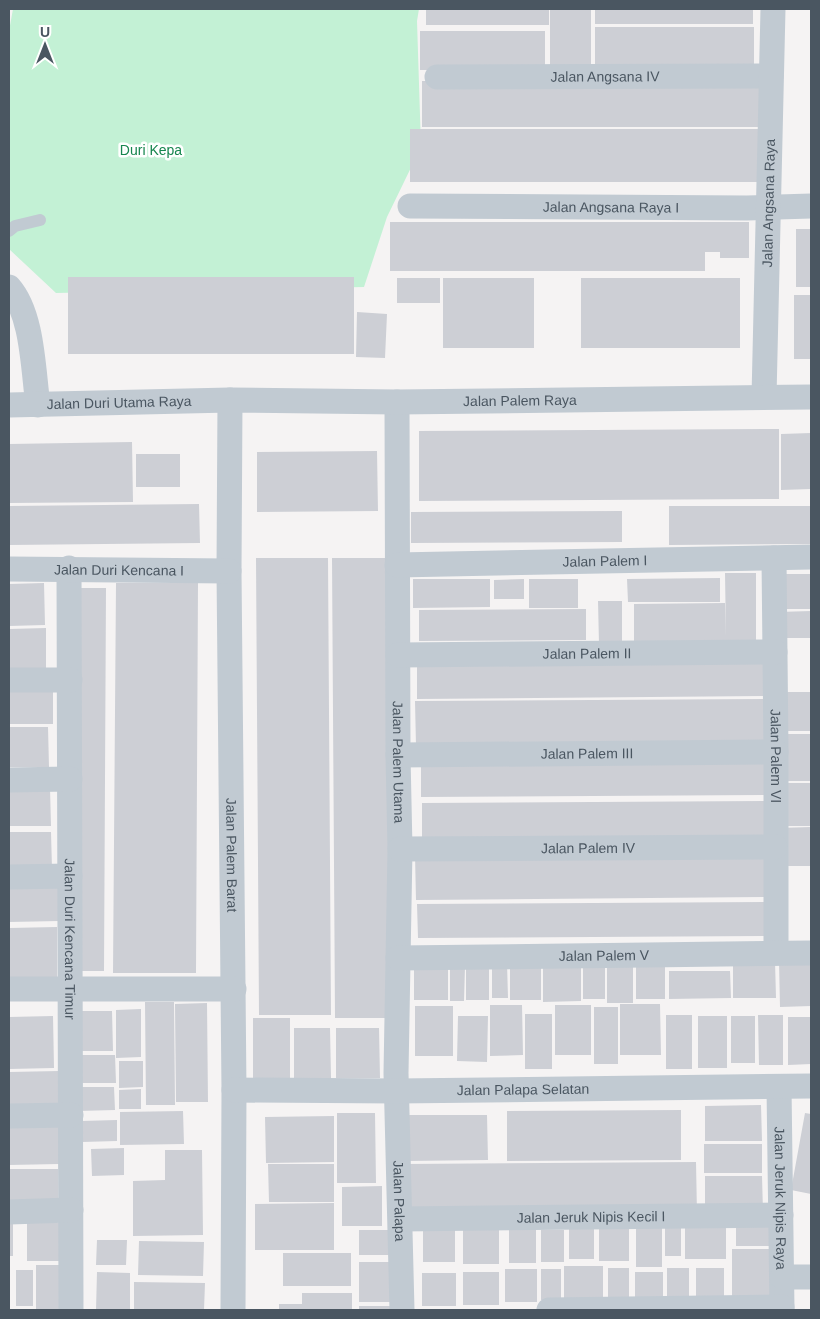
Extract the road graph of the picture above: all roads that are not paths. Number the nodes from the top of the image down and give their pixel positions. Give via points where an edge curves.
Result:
1 (772, 9) edge
2 (771, 76) junction
3 (437, 77) dead end
4 (410, 206) dead end
5 (768, 206) junction
6 (811, 206) edge
7 (40, 220) dead end
8 (9, 231) edge
9 (9, 287) edge
10 (764, 397) junction
11 (811, 397) edge
12 (230, 400) junction
13 (397, 402) junction
14 (9, 405) edge
15 (38, 405) junction
16 (811, 557) edge
17 (774, 558) junction
18 (397, 565) junction
19 (70, 568) junction
20 (9, 569) edge
21 (229, 571) junction
22 (774, 652) junction
23 (398, 655) junction
24 (9, 680) edge
25 (70, 680) junction
26 (776, 752) junction
27 (398, 755) junction
28 (70, 779) junction
29 (9, 780) edge
30 (775, 847) junction
31 (400, 849) junction
32 (70, 876) junction
33 (9, 877) edge
34 (776, 953) junction
35 (811, 953) edge
36 (398, 958) junction
37 (9, 989) edge
38 (71, 989) junction
39 (234, 989) junction
40 (811, 1086) edge
41 (779, 1087) junction
42 (234, 1090) junction
43 (397, 1091) junction
44 (71, 1115) junction
45 (9, 1116) edge
46 (71, 1210) junction
47 (9, 1212) edge
48 (781, 1215) junction
49 (401, 1219) junction
50 (782, 1277) junction
51 (811, 1277) edge
52 (782, 1309) edge
53 (71, 1310) edge
54 (232, 1310) edge
55 (402, 1310) edge
56 (549, 1310) edge

1 - 2 street, Jalan Angsana Raya
2 - 3 street, Jalan Angsana IV
2 - 5 street, Jalan Angsana Raya
4 - 5 street, Jalan Angsana Raya I
5 - 6 street, Jalan Angsana Raya I
5 - 10 street, Jalan Angsana Raya
7 - 8 lane via 15,226
9 - 15 street via 26,321
10 - 11 street, Jalan Palem Raya
10 - 13 street, Jalan Palem Raya
12 - 13 street, Jalan Palem Raya
12 - 15 street, Jalan Duri Utama Raya
12 - 21 street, Jalan Palem Barat
13 - 18 street, Jalan Palem Utama
14 - 15 street, Jalan Duri Utama Raya
16 - 17 street, Jalan Palem I
17 - 18 street, Jalan Palem I
17 - 22 street, Jalan Palem VI
18 - 23 street, Jalan Palem Utama
19 - 20 street, Jalan Duri Kencana I
19 - 21 street, Jalan Duri Kencana I
19 - 25 street, Jalan Duri Kencana Timur
21 - 39 street, Jalan Palem Barat
22 - 23 street, Jalan Palem II
22 - 26 street, Jalan Palem VI
23 - 27 street, Jalan Palem Utama
24 - 25 street
25 - 28 street, Jalan Duri Kencana Timur
26 - 27 street, Jalan Palem III
26 - 30 street, Jalan Palem VI
27 - 31 street, Jalan Palem Utama
28 - 29 street
28 - 32 street, Jalan Duri Kencana Timur
30 - 31 street, Jalan Palem IV
30 - 34 street, Jalan Palem VI
31 - 36 street, Jalan Palem Utama
32 - 33 street
32 - 38 street, Jalan Duri Kencana Timur
34 - 35 street, Jalan Palem V
34 - 36 street, Jalan Palem V
36 - 43 street, Jalan Palem Utama
37 - 38 street
38 - 39 street
38 - 44 street, Jalan Duri Kencana Timur
39 - 42 street, Jalan Palem Barat
40 - 41 street, Jalan Palapa Selatan
41 - 43 street, Jalan Palapa Selatan
41 - 48 street, Jalan Jeruk Nipis Raya
42 - 43 street, Jalan Palapa Selatan
42 - 54 street, Jalan Palem Barat
43 - 49 street, Jalan Palapa
44 - 45 street
44 - 46 street, Jalan Duri Kencana Timur
46 - 47 street
46 - 53 street, Jalan Duri Kencana Timur
48 - 49 street, Jalan Jeruk Nipis Kecil I
48 - 50 street, Jalan Jeruk Nipis Raya
49 - 55 street, Jalan Palapa
50 - 51 street
50 - 52 street, Jalan Jeruk Nipis Raya
52 - 56 street

